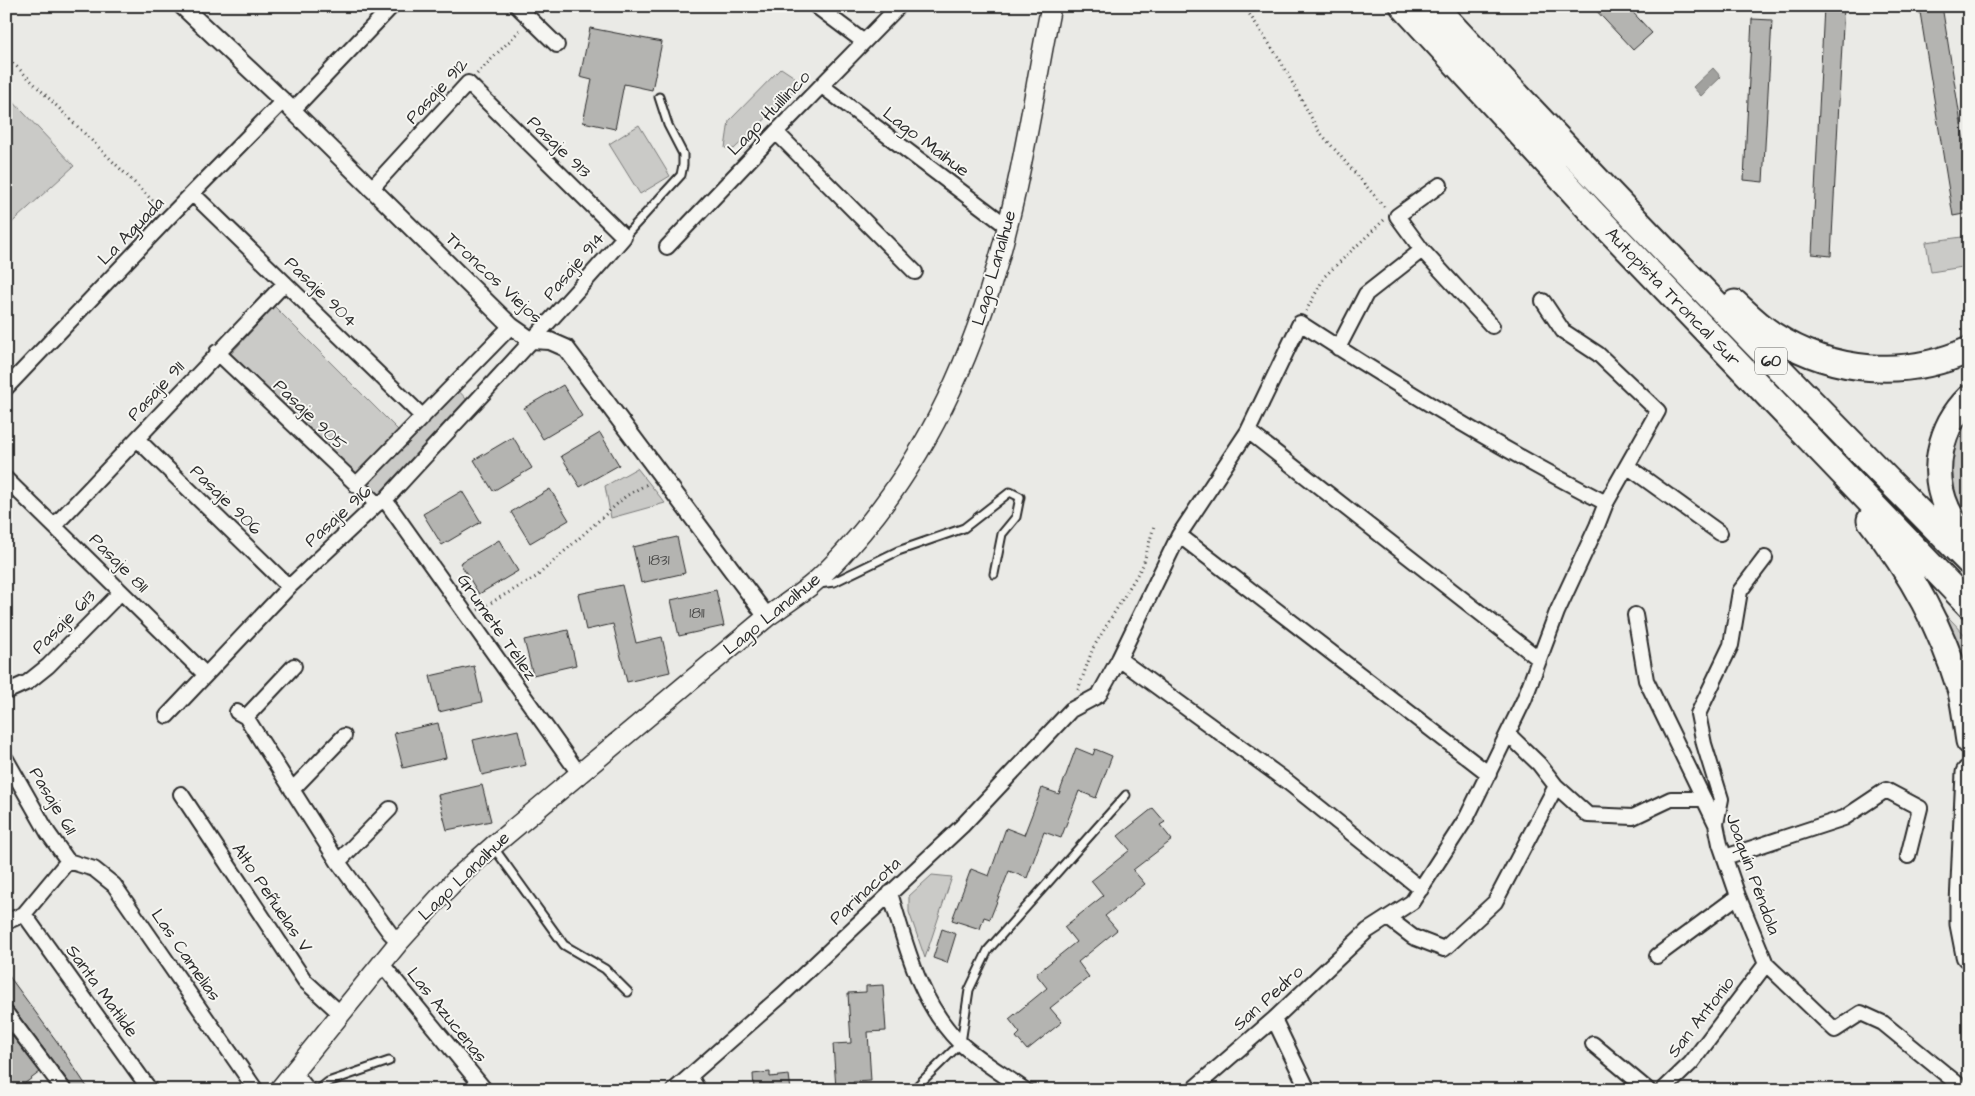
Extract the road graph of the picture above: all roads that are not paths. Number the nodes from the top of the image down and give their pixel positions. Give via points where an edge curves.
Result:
1 (182, 6) edge
2 (517, 6) edge
3 (816, 6) edge
4 (899, 6) edge
5 (1051, 6) edge
6 (1403, 6) edge
7 (1434, 6) edge
8 (387, 8) edge
9 (864, 42) junction
10 (557, 45) dead end
11 (468, 83) joint
12 (822, 86) junction
13 (658, 97) dead end
14 (288, 106) junction
15 (776, 132) junction
16 (1575, 158) junction
17 (1440, 185) dead end
18 (371, 189) junction
19 (193, 194) junction
20 (1008, 227) junction
21 (624, 236) junction
22 (667, 247) dead end
23 (1422, 250) junction
24 (915, 272) dead end
25 (285, 283) junction
26 (1543, 301) dead end
27 (511, 326) junction
28 (1492, 326) dead end
29 (531, 340) junction
30 (1338, 348) junction
31 (1967, 351) edge
32 (217, 352) junction
33 (6, 388) edge
34 (1969, 398) edge
35 (423, 416) junction
36 (1798, 428) junction
37 (1248, 431) junction
38 (137, 439) junction
39 (1627, 466) junction
40 (6, 479) edge
41 (356, 485) junction
42 (381, 502) junction
43 (1606, 503) junction
44 (55, 525) junction
45 (1720, 533) dead end
46 (1179, 535) junction
47 (1969, 546) edge
48 (1765, 558) dead end
49 (1969, 562) edge
50 (994, 574) dead end
51 (810, 586) junction
52 (289, 587) junction
53 (121, 592) junction
54 (1969, 605) edge
55 (1635, 615) dead end
56 (767, 617) junction
57 (1119, 659) junction
58 (1539, 659) junction
59 (294, 666) dead end
60 (205, 674) junction
61 (6, 692) edge
62 (167, 716) dead end
63 (1508, 734) junction
64 (344, 736) dead end
65 (1969, 742) edge
66 (6, 759) edge
67 (1969, 773) edge
68 (1488, 774) junction
69 (580, 775) junction
70 (1556, 786) junction
71 (292, 790) junction
72 (181, 794) dead end
73 (1126, 795) dead end
74 (1703, 799) junction
75 (390, 809) dead end
76 (1716, 824) junction
77 (492, 846) junction
78 (1908, 856) dead end
79 (1725, 857) junction
80 (68, 861) junction
81 (338, 862) junction
82 (1421, 889) junction
83 (890, 893) junction
84 (1738, 896) junction
85 (24, 914) junction
86 (1388, 918) junction
87 (6, 922) edge
88 (399, 942) junction
89 (1969, 955) edge
90 (1657, 956) dead end
91 (381, 963) junction
92 (1766, 964) junction
93 (628, 992) dead end
94 (6, 1013) edge
95 (341, 1014) junction
96 (1274, 1019) junction
97 (960, 1043) junction
98 (1593, 1044) dead end
99 (388, 1060) dead end
100 (294, 1072) junction
101 (690, 1076) junction
102 (64, 1090) edge
103 (150, 1090) edge
104 (256, 1090) edge
105 (279, 1090) edge
106 (308, 1090) edge
107 (318, 1090) edge
108 (484, 1090) edge
109 (674, 1090) edge
110 (698, 1090) edge
111 (913, 1090) edge
112 (1025, 1090) edge
113 (1192, 1090) edge
114 (1308, 1090) edge
115 (1648, 1090) edge
116 (1663, 1090) edge
117 (1965, 1090) edge

1 - 14 street, Troncos Viejos
2 - 10 street
3 - 9 street
4 - 9 street, Lago Huillinco
5 - 20 main road, Lago Lanalhue
6 - 36 highway, Autopista Troncal Sur / 60 via 1592,212
7 - 16 highway, Autopista Troncal Sur / 60
8 - 14 street, La Aguada
9 - 12 street, Lago Huillinco
11 - 18 street, Pasaje 912
11 - 21 street, Pasaje 913
12 - 15 street, Lago Huillinco
12 - 20 street, Lago Maihue
13 - 21 lane via 683,154 681,174
14 - 18 street, Troncos Viejos
14 - 19 street, La Aguada
15 - 22 street, Lago Huillinco
15 - 24 street
16 - 31 highway via 1754,321 1791,346 1832,362 1872,368 1928,364
16 - 49 highway, Autopista Troncal Sur / 60
17 - 23 street via 1397,216
18 - 27 street, Troncos Viejos
19 - 25 street, Pasaje 904
19 - 33 street, La Aguada
20 - 51 main road, Lago Lanalhue via 982,316 929,434 875,516
21 - 29 street, Pasaje 914
23 - 28 street
23 - 30 street via 1366,294
25 - 32 street, Pasaje 911
25 - 35 street, Pasaje 904
26 - 39 street, San Pedro via 1563,331 1598,354 1658,411
27 - 29 street, Troncos Viejos
27 - 35 street, Pasaje 916
29 - 42 street, Pasaje 916
29 - 56 street, Troncos Viejos via 550,341 566,348
30 - 37 street, Parinacota via 1300,323
30 - 43 street via 1508,451
32 - 38 street, Pasaje 911
32 - 41 street, Pasaje 905
34 - 47 highway via 1948,426 1938,468 1947,509
35 - 41 street, Pasaje 916
36 - 54 highway, Autopista Troncal Sur / 60
36 - 65 highway via 1874,525 1917,588 1942,637 1960,691
37 - 46 street, Parinacota
37 - 58 street
38 - 44 street, Pasaje 911
38 - 52 street, Pasaje 906
39 - 43 street, San Pedro
39 - 45 street
40 - 44 street, Pasaje 811
41 - 42 street, Pasaje 905
42 - 52 street, Pasaje 916
42 - 69 street, Grumete Téllez
43 - 58 street, San Pedro
44 - 53 street, Pasaje 811
46 - 57 street, Parinacota
46 - 68 street
48 - 76 street via 1740,591 1731,646 1698,714 1721,799
50 - 51 lane via 1002,534 1016,517 1020,497 1010,492 964,528 898,550 834,582
51 - 56 main road, Lago Lanalhue
52 - 60 street, Pasaje 916
53 - 60 street, Pasaje 811
53 - 61 street, Pasaje 613 via 48,666 28,682
55 - 74 street, Joaquín Péndola via 1646,680
56 - 69 main road, Lago Lanalhue
57 - 82 street via 1289,783
57 - 83 street, Parinacota via 1099,695 1071,710 962,826
58 - 63 street, San Pedro
59 - 71 street via 241,715
60 - 62 street, Pasaje 916
63 - 68 street, San Pedro
63 - 70 street
64 - 71 street
66 - 80 street, Pasaje 611 via 48,833
67 - 89 highway via 1963,904
68 - 82 street, San Pedro via 1467,817
69 - 77 main road, Lago Lanalhue
70 - 74 street via 1588,815 1633,817 1671,799
70 - 86 street via 1495,902 1444,950 1413,937
71 - 81 street
72 - 95 street, Alto Peñuelas V via 305,981
73 - 97 lane via 988,950 969,990
74 - 76 street, Joaquín Péndola
75 - 81 street
76 - 79 street, Joaquín Péndola
77 - 88 main road, Lago Lanalhue via 458,877
77 - 93 lane via 564,945 605,969
78 - 79 street via 1920,808 1886,790 1844,818
79 - 84 street, Joaquín Péndola
80 - 85 street
80 - 104 street, Las Camelias via 94,869 114,885
81 - 88 street
82 - 86 street, San Pedro via 1412,902
83 - 97 street via 913,970 935,1011
83 - 101 street, Parinacota
84 - 90 street
84 - 92 street, Joaquín Péndola
85 - 87 street
85 - 103 street, Santa Matilde
86 - 96 street, San Pedro via 1367,931
88 - 91 main road, Lago Lanalhue
91 - 95 main road, Lago Lanalhue
91 - 108 street, Las Azucenas
92 - 116 street, San Antonio via 1691,1063
92 - 117 street, Joaquín Péndola via 1835,1030 1861,1013 1883,1023
94 - 102 street
95 - 100 main road, Lago Lanalhue
96 - 113 street, San Pedro
96 - 114 street
97 - 111 lane
97 - 112 street
98 - 115 street
99 - 107 lane via 328,1082
100 - 105 main road, Lago Lanalhue
100 - 106 street
101 - 109 street, Parinacota
101 - 110 street

